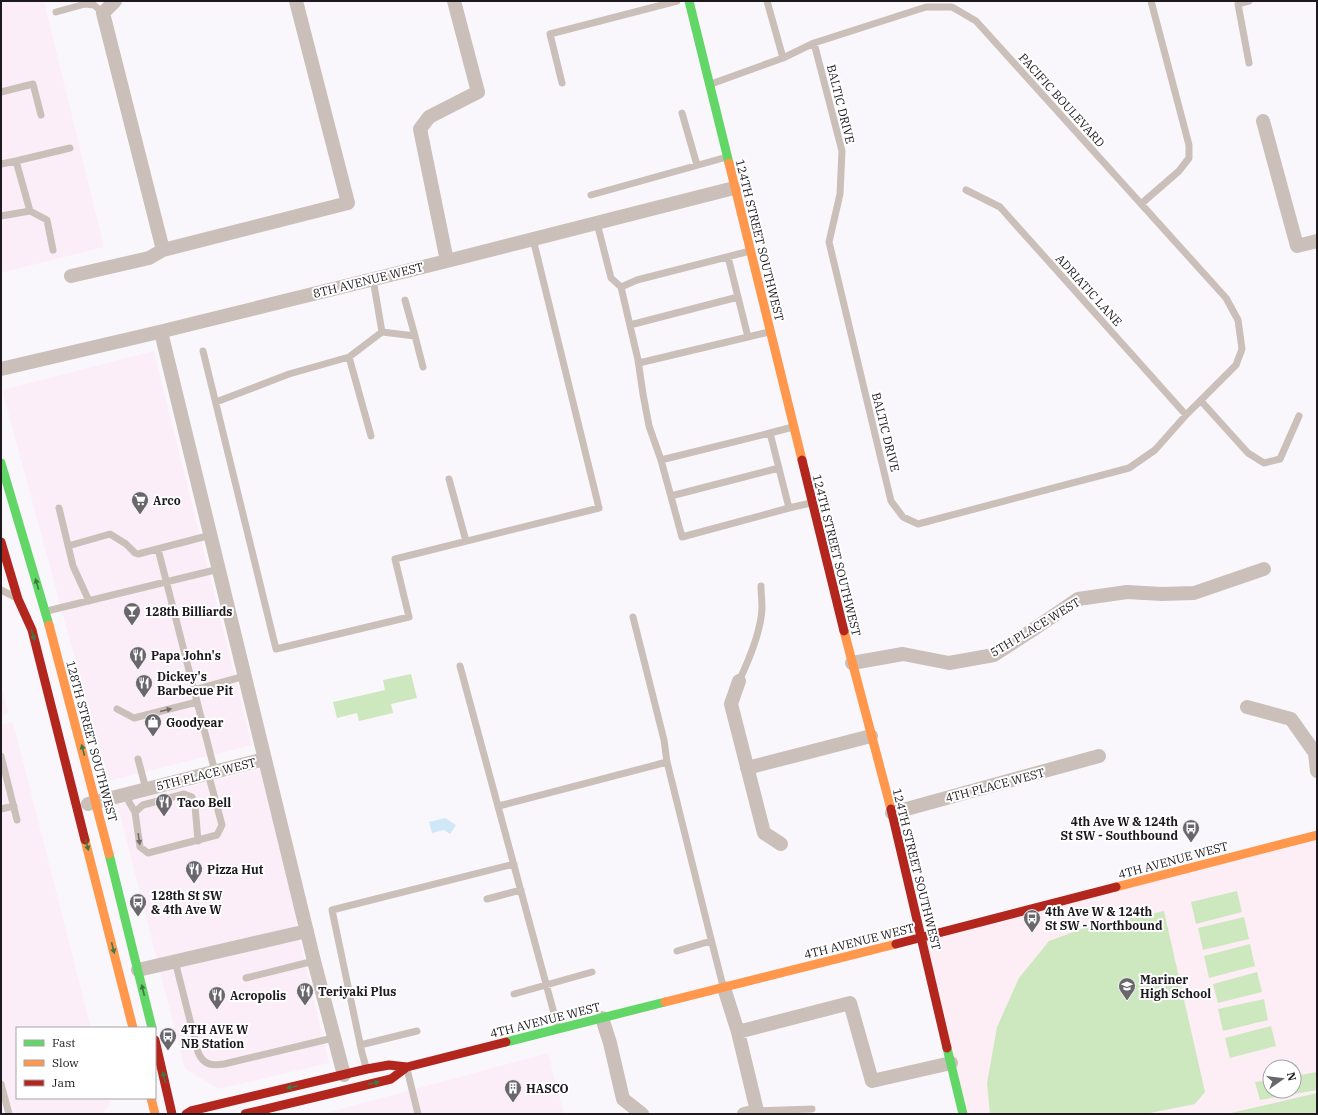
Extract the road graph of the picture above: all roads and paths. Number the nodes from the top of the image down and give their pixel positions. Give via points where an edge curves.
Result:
1 (115, 1) edge
2 (296, 1) edge
3 (454, 1) edge
4 (677, 1) edge
5 (689, 1) edge
6 (767, 1) edge
7 (1151, 1) edge
8 (1249, 1) edge
9 (657, 4) edge
10 (56, 12) dead end
11 (103, 13) junction
12 (814, 43) junction
13 (783, 58) junction
14 (1249, 63) dead end
15 (562, 83) dead end
16 (709, 84) junction
17 (1, 92) edge
18 (682, 113) dead end
19 (41, 115) dead end
20 (1263, 120) dead end
21 (70, 148) dead end
22 (727, 157) junction
23 (16, 161) junction
24 (1, 164) edge
25 (697, 165) junction
26 (734, 188) junction
27 (966, 190) dead end
28 (591, 195) dead end
29 (1141, 204) junction
30 (30, 211) junction
31 (1, 216) edge
32 (597, 223) junction
33 (533, 239) junction
34 (1317, 241) edge
35 (53, 250) dead end
36 (164, 250) junction
37 (750, 251) junction
38 (728, 257) junction
39 (448, 261) junction
40 (71, 276) dead end
41 (373, 279) junction
42 (621, 287) junction
43 (738, 297) junction
44 (405, 300) dead end
45 (630, 325) junction
46 (160, 332) junction
47 (382, 332) junction
48 (770, 332) junction
49 (415, 336) junction
50 (748, 337) junction
51 (203, 351) dead end
52 (349, 357) junction
53 (639, 363) junction
54 (423, 367) dead end
55 (1, 369) edge
56 (1201, 401) junction
57 (216, 402) junction
58 (1186, 415) junction
59 (1299, 416) dead end
60 (793, 427) junction
61 (770, 433) junction
62 (371, 436) dead end
63 (661, 460) junction
64 (1, 463) edge
65 (779, 468) junction
66 (449, 479) dead end
67 (671, 496) junction
68 (812, 503) junction
69 (59, 508) dead end
70 (789, 508) junction
71 (211, 535) junction
72 (466, 541) junction
73 (1, 542) edge
74 (68, 546) junction
75 (158, 549) junction
76 (219, 569) junction
77 (1264, 569) dead end
78 (166, 582) junction
79 (761, 586) dead end
80 (1, 590) edge
81 (18, 599) junction
82 (89, 601) junction
83 (45, 611) junction
84 (633, 617) dead end
85 (852, 663) junction
86 (460, 666) dead end
87 (245, 676) junction
88 (739, 681) joint
89 (194, 690) junction
90 (197, 702) junction
91 (1247, 707) dead end
92 (117, 709) dead end
93 (871, 736) junction
94 (1, 756) edge
95 (1099, 756) dead end
96 (138, 759) dead end
97 (265, 759) junction
98 (667, 762) junction
99 (747, 768) junction
100 (1317, 771) edge
101 (212, 772) junction
102 (146, 789) junction
103 (128, 794) junction
104 (96, 801) junction
105 (14, 806) junction
106 (498, 806) junction
107 (77, 807) junction
108 (1, 809) edge
109 (135, 812) junction
110 (892, 813) junction
111 (17, 820) dead end
112 (1317, 835) edge
113 (198, 841) junction
114 (781, 844) dead end
115 (514, 864) junction
116 (521, 890) junction
117 (487, 899) dead end
118 (307, 931) junction
119 (922, 938) junction
120 (711, 941) junction
121 (677, 951) dead end
122 (175, 961) junction
123 (314, 961) junction
124 (138, 970) junction
125 (592, 972) dead end
126 (246, 978) dead end
127 (548, 985) junction
128 (724, 988) junction
129 (514, 994) dead end
130 (602, 1018) junction
131 (134, 1027) edge
132 (152, 1027) edge
133 (558, 1028) junction
134 (417, 1031) dead end
135 (738, 1032) junction
136 (334, 1038) junction
137 (156, 1044) edge
138 (360, 1045) junction
139 (951, 1064) junction
140 (407, 1067) junction
141 (366, 1069) junction
142 (344, 1075) junction
143 (1, 1085) edge
144 (151, 1099) edge
145 (812, 1109) dead end
146 (751, 1112) edge
147 (9, 1114) edge
148 (155, 1114) edge
149 (172, 1114) edge
150 (186, 1114) edge
151 (245, 1114) edge
152 (418, 1114) edge
153 (642, 1114) edge
154 (963, 1114) edge

1 - 11 street
2 - 36 street via 348,203
3 - 39 street via 478,92 429,117 420,130
4 - 9 lane
5 - 16 street, 124TH STREET SOUTHWEST
6 - 13 lane
7 - 29 lane via 1189,145 1189,158 1179,171
8 - 14 lane via 1238,4
9 - 15 lane via 550,34
10 - 11 lane via 86,4 94,5
11 - 36 street
12 - 13 lane, PACIFIC BOULEVARD
12 - 29 lane, PACIFIC BOULEVARD via 926,8 952,8 976,21
12 - 58 lane, BALTIC DRIVE via 842,151 840,194 829,242 891,501 903,517 918,524 1130,468 1156,450
13 - 16 lane, PACIFIC BOULEVARD
16 - 22 street, 124TH STREET SOUTHWEST
17 - 19 lane via 33,84
18 - 25 lane
20 - 34 street via 1297,246
21 - 23 lane
22 - 25 lane
22 - 26 street, 124TH STREET SOUTHWEST
23 - 24 lane
23 - 30 lane
25 - 28 lane
26 - 32 street, 8TH AVENUE WEST
26 - 37 street, 124TH STREET SOUTHWEST
27 - 58 lane, ADRIATIC LANE via 1000,207
29 - 56 lane, PACIFIC BOULEVARD via 1226,298 1238,320 1242,349 1236,365
30 - 31 lane
30 - 35 lane via 47,220
32 - 33 street, 8TH AVENUE WEST
32 - 42 lane via 611,278
33 - 39 street, 8TH AVENUE WEST
33 - 72 lane via 599,508
36 - 40 street via 149,258
37 - 38 lane
37 - 48 street, 124TH STREET SOUTHWEST
38 - 42 lane via 637,280
38 - 43 lane
39 - 41 street, 8TH AVENUE WEST
41 - 46 street, 8TH AVENUE WEST
41 - 47 lane
42 - 45 lane
43 - 45 lane
43 - 50 lane
44 - 49 lane
45 - 53 lane
46 - 55 street, 8TH AVENUE WEST
46 - 71 street
47 - 49 lane
47 - 52 lane
48 - 50 lane
48 - 60 street, 124TH STREET SOUTHWEST
49 - 54 lane
50 - 53 lane
51 - 57 lane
52 - 57 lane via 288,374
52 - 62 lane
53 - 63 lane via 649,426
56 - 58 lane, PACIFIC BOULEVARD
56 - 59 lane via 1248,453 1264,463 1280,459
57 - 72 lane via 276,649 409,617 395,559
60 - 61 lane
60 - 68 street, 124TH STREET SOUTHWEST
61 - 63 lane
61 - 65 lane
63 - 67 lane
83 -> 64 street, 128TH STREET SOUTHWEST
65 - 67 lane
65 - 70 lane
66 - 72 lane
67 - 70 lane via 682,537
68 - 70 lane
68 - 85 street, 124TH STREET SOUTHWEST
69 - 74 lane
71 - 75 lane
71 - 76 street
73 - 81 street
74 - 75 lane via 110,534 138,554
74 - 82 lane via 73,566
75 - 78 lane
76 - 78 lane
76 - 87 street
77 - 85 street, 5TH PLACE WEST via 1194,593 1127,592 1078,599 994,655 949,663 903,654
78 - 82 lane
78 - 89 lane
79 - 88 lane via 761,617 753,647
80 - 81 lane
81 -> 107 street via 32,630
82 - 83 lane
104 -> 83 street, 128TH STREET SOUTHWEST
84 - 98 lane via 664,740
85 - 93 street, 124TH STREET SOUTHWEST
86 - 106 lane
87 - 89 lane
87 - 97 street
88 - 99 street via 730,704
89 - 90 lane
92 -> 90 lane via 134,718
90 - 101 lane
91 - 100 street via 1291,719 1315,753
93 - 99 street
93 - 110 street, 124TH STREET SOUTHWEST
94 - 105 lane
95 - 110 street, 4TH PLACE WEST
96 - 102 lane
97 - 101 street, 5TH PLACE WEST
97 - 118 street
98 - 106 lane
98 - 120 lane
99 - 114 street via 764,833
101 - 102 street, 5TH PLACE WEST
101 - 113 lane via 222,825 217,835
102 - 103 street, 5TH PLACE WEST
103 - 104 street, 5TH PLACE WEST
103 - 109 lane
104 - 107 street, 5TH PLACE WEST
104 - 124 street, 128TH STREET SOUTHWEST
105 - 108 lane
105 - 111 lane
106 - 115 lane
107 -> 131 street
109 -> 113 lane via 140,847 148,853
109 - 113 lane via 143,805 184,794 192,797
110 - 119 street, 124TH STREET SOUTHWEST
112 - 119 street, 4TH AVENUE WEST
115 - 116 lane
115 - 138 lane via 332,910
116 - 117 lane
116 - 127 lane
118 - 122 street
118 - 123 street
119 - 128 street, 4TH AVENUE WEST
119 - 139 street, 124TH STREET SOUTHWEST
120 - 121 lane
120 - 128 lane
122 - 124 street
122 - 136 lane via 198,1052 206,1063 224,1064
123 - 126 lane
123 - 136 street
132 -> 124 street, 128TH STREET SOUTHWEST
125 - 127 lane
127 - 129 lane
127 - 133 lane
128 - 130 street, 4TH AVENUE WEST
128 - 135 street
130 - 133 street, 4TH AVENUE WEST
130 - 153 street via 623,1099
133 - 140 street, 4TH AVENUE WEST
134 - 138 lane
135 - 139 street via 850,1003 872,1081
135 - 146 street
136 - 142 street
149 -> 137 street
138 - 141 lane
139 - 154 street, 124TH STREET SOUTHWEST
140 - 141 street, 4TH AVENUE WEST via 389,1065
151 -> 140 street, 4TH AVENUE WEST via 392,1079
140 - 152 lane
141 - 142 street, 4TH AVENUE WEST
142 -> 150 street, 4TH AVENUE WEST
143 - 147 lane
144 - 148 street
145 - 146 lane

